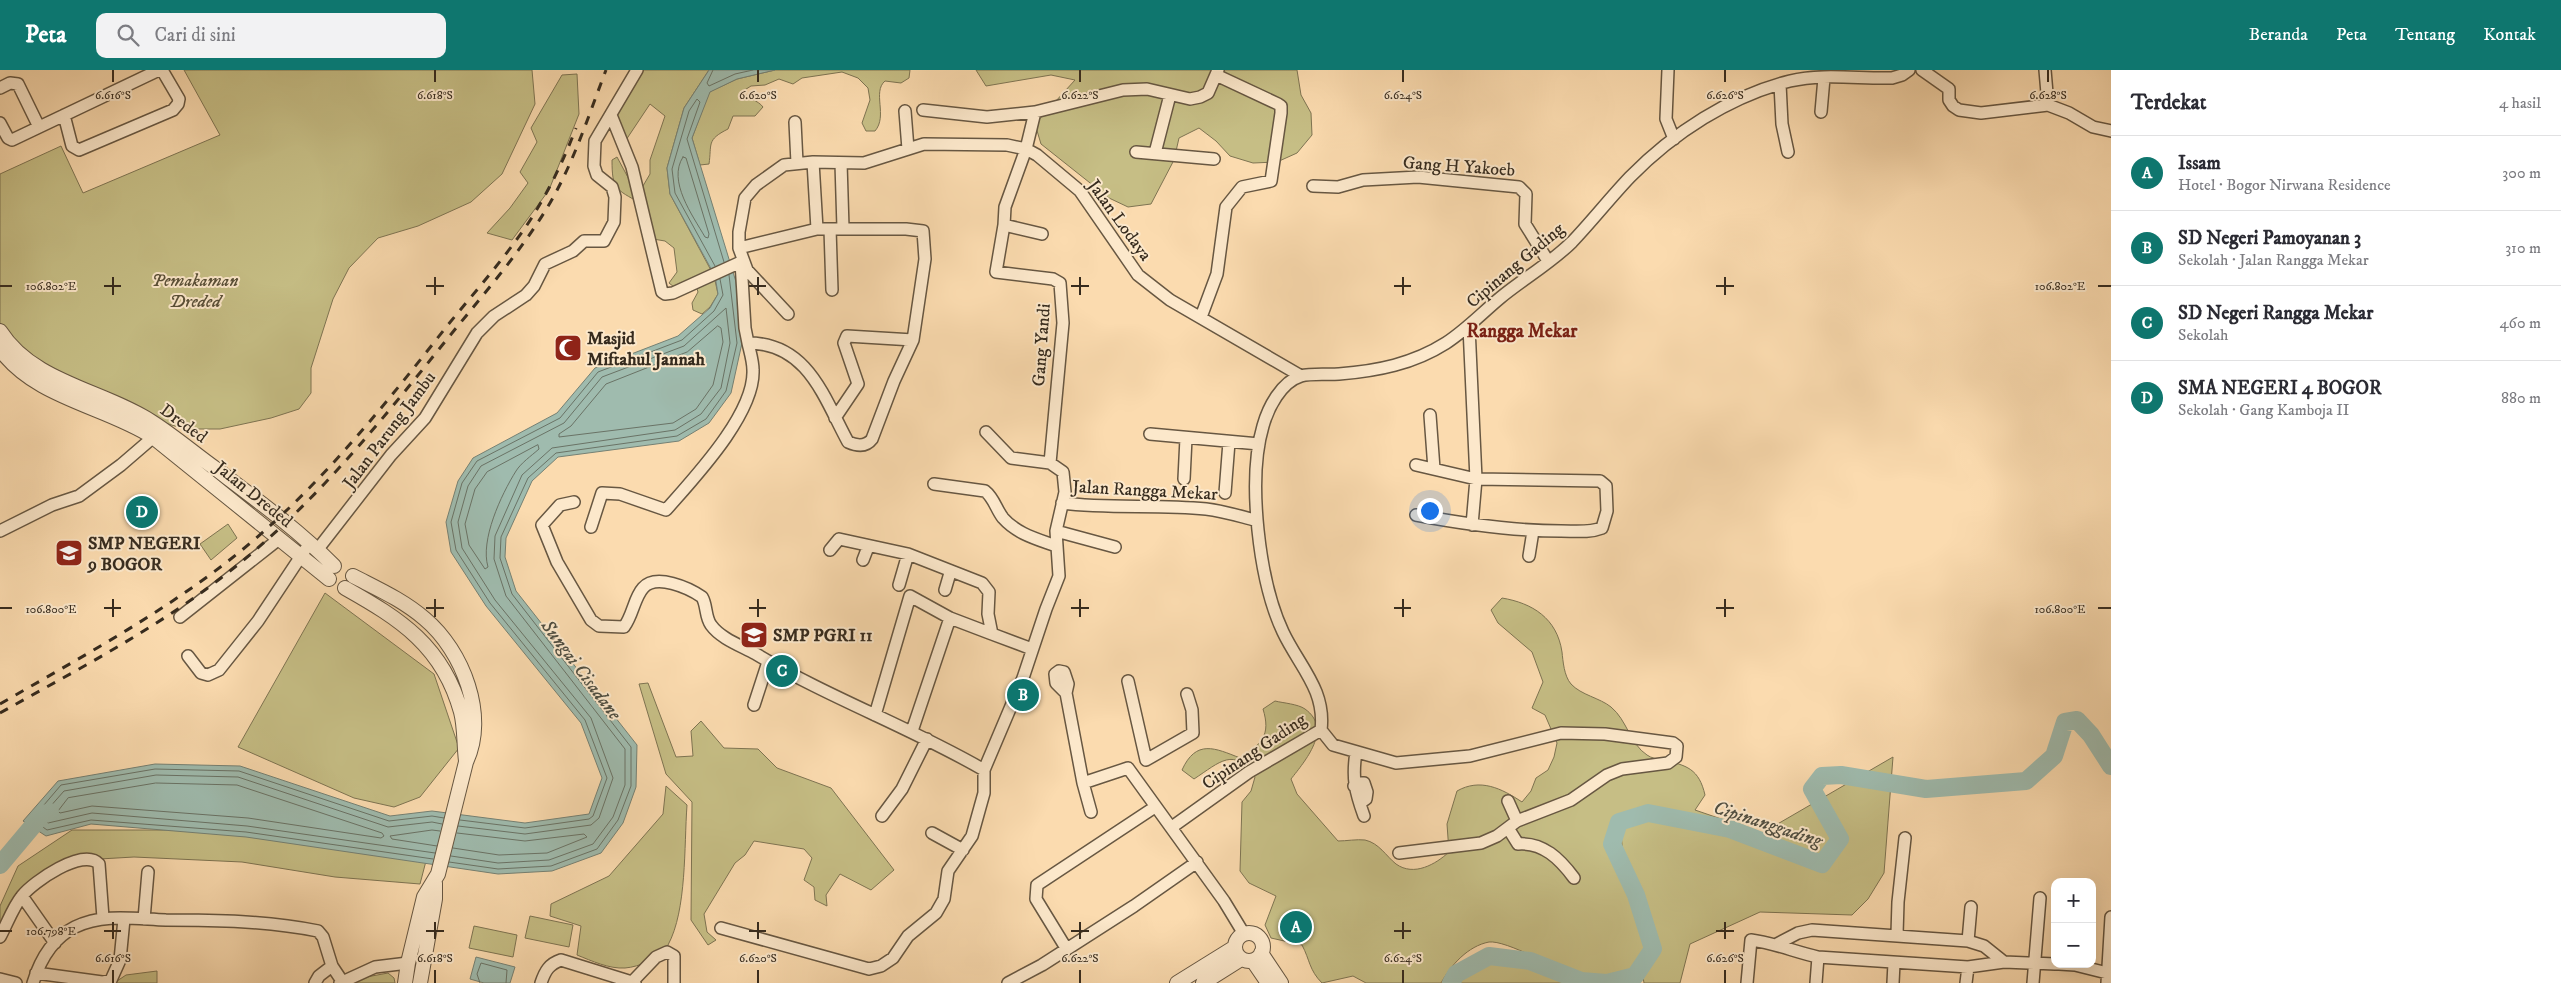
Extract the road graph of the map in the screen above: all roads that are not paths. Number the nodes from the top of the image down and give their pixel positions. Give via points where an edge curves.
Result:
1 (161, 70) edge
2 (637, 70) edge
3 (1668, 70) edge
4 (1909, 70) edge
5 (1922, 70) edge
6 (2045, 70) edge
7 (1217, 73) edge
8 (1824, 78) junction
9 (1780, 84) junction
10 (0, 88) edge
11 (1170, 95) junction
12 (2048, 105) junction
13 (923, 110) dead end
14 (905, 111) dead end
15 (1034, 112) junction
16 (1821, 112) dead end
17 (64, 115) junction
18 (611, 115) junction
19 (795, 122) dead end
20 (0, 123) edge
21 (39, 127) junction
22 (2111, 131) edge
23 (1674, 139) junction
24 (908, 149) junction
25 (1026, 149) junction
26 (1136, 152) dead end
27 (1788, 152) dead end
28 (1155, 153) junction
29 (1214, 159) dead end
30 (813, 162) junction
31 (796, 163) junction
32 (841, 163) junction
33 (1313, 186) dead end
34 (1004, 226) junction
35 (843, 228) junction
36 (816, 229) junction
37 (830, 229) junction
38 (1042, 234) dead end
39 (739, 248) junction
40 (1548, 261) junction
41 (739, 263) junction
42 (832, 290) dead end
43 (788, 314) dead end
44 (1202, 317) junction
45 (1469, 327) junction
46 (0, 331) edge
47 (913, 340) junction
48 (748, 343) junction
49 (0, 349) edge
50 (1301, 376) junction
51 (1430, 415) dead end
52 (835, 418) junction
53 (157, 432) junction
54 (986, 432) dead end
55 (1150, 434) dead end
56 (1186, 438) junction
57 (1229, 442) junction
58 (1259, 444) junction
59 (1050, 463) junction
60 (1416, 465) dead end
61 (1434, 469) junction
62 (1184, 479) dead end
63 (1476, 479) junction
64 (934, 484) dead end
65 (1225, 494) dead end
66 (574, 502) dead end
67 (1062, 504) junction
68 (1416, 515) dead end
69 (1256, 520) junction
70 (1472, 525) junction
71 (591, 527) dead end
72 (0, 531) edge
73 (1056, 531) junction
74 (1532, 531) junction
75 (279, 539) junction
76 (314, 546) junction
77 (1056, 546) junction
78 (868, 547) junction
79 (1115, 547) dead end
80 (830, 550) dead end
81 (908, 554) junction
82 (300, 555) junction
83 (1529, 556) dead end
84 (863, 560) dead end
85 (332, 572) junction
86 (950, 573) junction
87 (353, 576) junction
88 (899, 585) dead end
89 (345, 588) junction
90 (945, 590) dead end
91 (180, 617) dead end
92 (950, 618) junction
93 (992, 634) junction
94 (1032, 649) junction
95 (188, 656) dead end
96 (768, 662) junction
97 (1128, 682) dead end
98 (1066, 693) dead end
99 (1187, 694) dead end
100 (754, 706) dead end
101 (875, 716) junction
102 (1321, 730) junction
103 (912, 731) junction
104 (927, 739) junction
105 (1356, 752) junction
106 (1146, 760) junction
107 (466, 762) junction
108 (1128, 768) junction
109 (984, 770) junction
110 (1083, 783) junction
111 (1508, 801) dead end
112 (1155, 807) junction
113 (1091, 812) dead end
114 (882, 816) dead end
115 (1364, 816) dead end
116 (1512, 824) junction
117 (1172, 827) junction
118 (932, 833) dead end
119 (1904, 838) dead end
120 (963, 850) junction
121 (1398, 853) dead end
122 (1197, 862) junction
123 (148, 872) dead end
124 (436, 878) junction
125 (1574, 878) dead end
126 (22, 896) junction
127 (2040, 898) dead end
128 (1971, 907) dead end
129 (2111, 917) edge
130 (103, 918) junction
131 (124, 919) junction
132 (144, 919) junction
133 (721, 928) dead end
134 (1244, 934) junction
135 (1897, 934) junction
136 (0, 937) edge
137 (1968, 941) junction
138 (55, 943) junction
139 (1777, 944) junction
140 (1066, 948) junction
141 (1248, 955) junction
142 (1818, 957) junction
143 (2004, 962) junction
144 (408, 963) junction
145 (1894, 963) junction
146 (2035, 963) junction
147 (2051, 964) edge
148 (332, 966) junction
149 (1968, 967) junction
150 (2085, 968) edge
151 (2108, 976) edge
152 (34, 978) edge
153 (0, 979) edge
154 (341, 982) edge
155 (16, 983) edge
156 (315, 983) edge
157 (405, 983) edge
158 (420, 983) edge
159 (541, 983) edge
160 (634, 983) edge
161 (674, 983) edge
162 (1008, 983) edge
163 (1177, 983) edge
164 (1203, 983) edge
165 (1268, 983) edge
166 (1281, 983) edge
167 (1747, 983) edge
168 (1816, 983) edge
169 (1893, 983) edge
170 (1966, 983) edge
171 (2033, 983) edge

1 - 17 street
1 - 17 street via 179,99 173,110 79,150 72,146
2 - 18 street, Jalan Parung Jambu
3 - 23 street via 1666,119
4 - 8 street, Cipinang Gading via 1892,78
5 - 12 street via 1949,89 1949,100 1959,110 1981,113
6 - 12 street
7 - 11 street via 1208,93 1200,97 1190,99
7 - 44 street via 1278,104 1281,113 1271,181 1242,187 1226,207 1217,274
8 - 9 street, Cipinang Gading
8 - 16 street
9 - 23 street, Cipinang Gading via 1722,108
9 - 27 street via 1782,124
10 - 21 street via 10,83 18,84
11 - 15 street via 1160,90 1123,90
11 - 28 street
12 - 22 street via 2093,127
13 - 15 street via 987,117
14 - 24 street
15 - 25 street
17 - 21 street
18 - 41 street via 632,167 662,292 673,293
18 - 76 street, Jalan Parung Jambu via 595,141 594,155 597,175 612,187 615,197 616,210 610,234 604,241 584,241 573,251 545,264 526,295 494,316 477,333 425,418
19 - 31 street
20 - 21 street via 11,140
23 - 40 street, Cipinang Gading via 1629,178 1570,244
24 - 25 street, Jalan Lodaya via 932,144 1007,144
24 - 32 street, Jalan Lodaya via 864,163
25 - 34 street via 1008,196
25 - 44 street, Jalan Lodaya via 1038,155 1080,191 1138,275 1170,300
26 - 28 street
28 - 29 street
30 - 31 street, Jalan Lodaya
30 - 32 street, Jalan Lodaya
30 - 36 street
31 - 39 street, Jalan Lodaya via 784,165 749,191 742,205
32 - 35 street
33 - 40 street, Gang H Yakoeb via 1338,187 1363,180 1418,177 1520,187 1526,194 1525,224
34 - 38 street
34 - 59 street, Gang Yandi via 995,271 1053,279 1060,284 1062,293 1063,322
35 - 37 street
35 - 47 street via 921,230 924,234
36 - 37 street
36 - 39 street
37 - 42 street
39 - 41 street, Jalan Lodaya
40 - 45 street, Cipinang Gading
41 - 43 street, Jalan Lodaya
41 - 48 street
44 - 50 street, Jalan Lodaya
45 - 50 street, Cipinang Gading via 1432,351 1393,367
45 - 63 street
46 - 53 street, Dreded via 30,363 128,408
47 - 52 street via 847,336 844,343 858,384
47 - 52 street via 869,444 848,442
48 - 52 street via 766,344 786,353 811,373
48 - 71 street via 754,371 748,394 733,427 704,466 666,510 620,494 602,493
49 - 53 street, Jalan Dreded via 22,371 42,384 136,426
50 - 58 street, Cipinang Gading via 1285,386 1276,397
51 - 61 street
53 - 72 street via 121,465 79,496 52,505
53 - 75 street, Jalan Dreded
53 - 76 street, Dreded via 274,512
54 - 59 street, Jalan Rangga Mekar via 1011,458
55 - 56 street
56 - 57 street
56 - 62 street
57 - 58 street
57 - 65 street
58 - 69 street, Cipinang Gading
59 - 67 street, Jalan Rangga Mekar via 1063,472 1066,481
60 - 61 street
61 - 63 street
63 - 70 street
63 - 74 street via 1604,482 1606,511 1602,528 1589,532
64 - 77 street via 985,491 1014,529
66 - 96 street via 560,505 542,525 557,562 591,620 599,626 622,628 646,585 654,582 684,587 703,598 706,614 715,630
67 - 69 street, Jalan Rangga Mekar via 1205,509
67 - 73 street, Jalan Rangga Mekar
68 - 70 street
69 - 102 street, Cipinang Gading via 1278,620 1317,690
70 - 74 street
73 - 77 street, Jalan Rangga Mekar
73 - 79 street
74 - 83 street
75 - 82 street, Jalan Dreded
75 - 91 street
76 - 82 street, Jalan Parung Jambu
76 - 85 street, Dreded
77 - 94 street, Jalan Rangga Mekar via 1059,576
78 - 80 street via 842,538
78 - 81 street
78 - 84 street
81 - 86 street
81 - 88 street
82 - 85 street, Jalan Dreded
82 - 95 street, Jalan Parung Jambu via 258,621 219,670 208,675 201,673
85 - 87 street via 346,566
85 - 89 street via 333,586
86 - 90 street
86 - 93 street via 987,587
87 - 89 street
87 - 107 street via 398,599 426,620 451,650 462,671 474,709 473,747
89 - 107 street via 398,619 439,663 461,712
92 - 93 street
92 - 101 street via 910,596
92 - 103 street
93 - 94 street
94 - 109 street, Jalan Rangga Mekar
96 - 100 street
96 - 101 street
97 - 106 street
98 - 110 street
99 - 106 street via 1192,710 1193,733
101 - 103 street
102 - 105 street via 1333,745
102 - 117 street, Cipinang Gading via 1249,772
103 - 104 street
104 - 109 street
104 - 114 street via 902,790
105 - 115 street via 1354,786
105 - 116 street via 1396,762 1442,760 1496,751 1561,733 1605,734 1677,746 1676,757 1668,763 1622,769 1607,775 1571,800
106 - 108 street
107 - 124 street
108 - 110 street
108 - 112 street
109 - 120 street, Jalan Rangga Mekar via 984,793 972,836
110 - 113 street
111 - 116 street
112 - 117 street
112 - 140 street via 1037,885 1036,899
116 - 121 street via 1481,843
116 - 125 street via 1518,844 1532,843 1556,857
117 - 122 street
118 - 120 street
119 - 135 street
120 - 133 street, Jalan Rangga Mekar via 948,871 942,905 908,936 897,954 869,970
122 - 134 street
122 - 140 street
123 - 132 street
124 - 144 street via 424,897
124 - 158 street
126 - 130 street via 62,866 72,862 96,861 102,871
126 - 136 street
126 - 138 street
127 - 146 street
128 - 137 street
129 - 151 street
130 - 131 street
130 - 138 street via 77,926
131 - 132 street
131 - 152 street via 120,960 111,980
132 - 148 street via 209,919 318,931
134 - 141 street via 1237,939
134 - 141 street via 1258,936 1263,944
135 - 137 street
135 - 139 street via 1812,930
137 - 143 street via 1984,946
138 - 152 street via 43,958
139 - 142 street
139 - 167 street via 1751,940
140 - 162 street
141 - 163 street
141 - 164 street
141 - 165 street
141 - 166 street
142 - 145 street
142 - 168 street
143 - 146 street
143 - 149 street
144 - 154 street via 375,967
144 - 157 street
145 - 149 street
145 - 169 street
146 - 147 street
146 - 171 street
148 - 154 street
148 - 156 street
149 - 170 street
150 - 151 street
153 - 155 street
159 - 160 street via 547,968 561,960
160 - 161 street via 652,960 667,952 674,956

